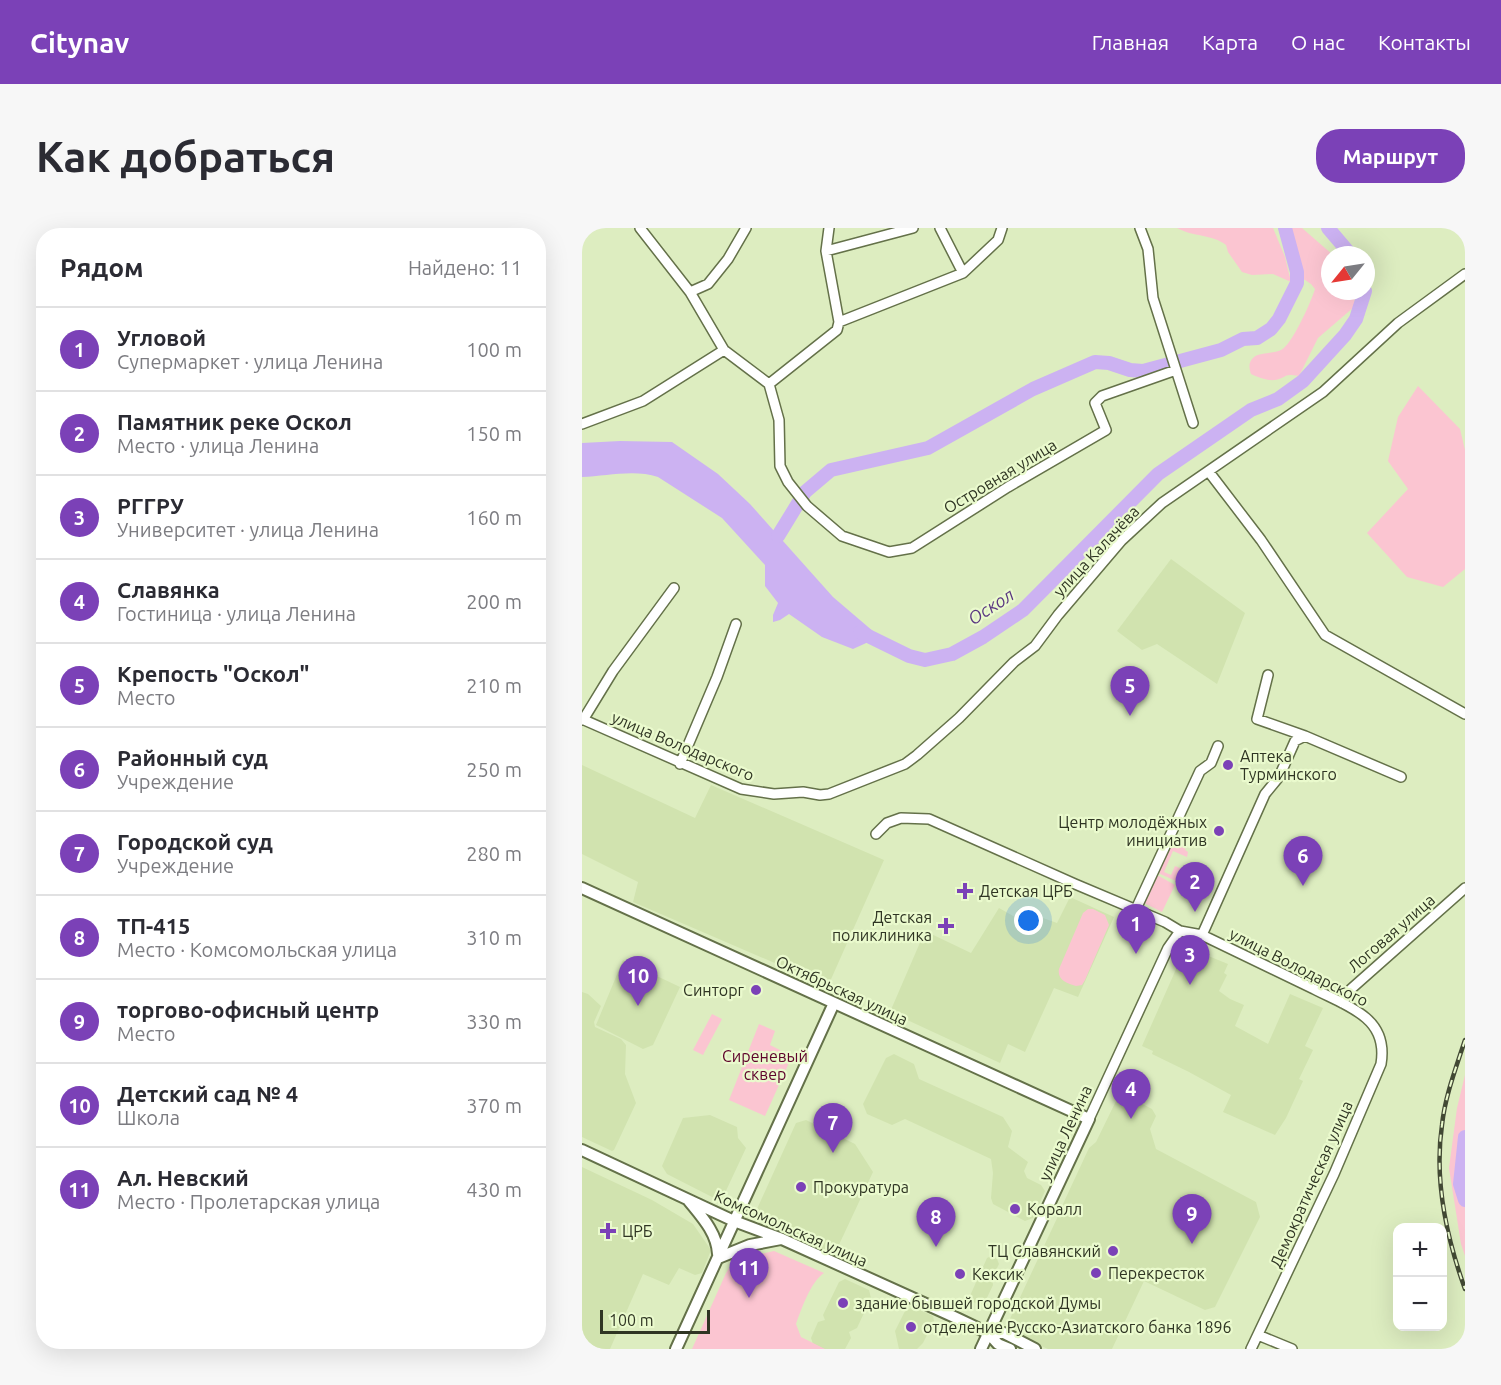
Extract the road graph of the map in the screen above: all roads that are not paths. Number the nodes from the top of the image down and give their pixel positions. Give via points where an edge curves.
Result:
1 (640, 228) edge
2 (746, 228) edge
3 (829, 228) edge
4 (913, 228) edge
5 (940, 228) edge
6 (1002, 228) edge
7 (1140, 228) edge
8 (826, 251) junction
9 (963, 273) junction
10 (1465, 274) edge
11 (690, 292) junction
12 (839, 322) junction
13 (724, 350) junction
14 (1174, 365) junction
15 (769, 384) junction
16 (1193, 423) dead end
17 (582, 424) edge
18 (1209, 472) junction
19 (674, 588) dead end
20 (736, 624) dead end
21 (1268, 675) dead end
22 (1465, 714) edge
23 (582, 719) edge
24 (1305, 736) junction
25 (1218, 746) dead end
26 (680, 764) junction
27 (1401, 777) dead end
28 (774, 794) joint
29 (876, 834) dead end
30 (1465, 888) edge
31 (582, 890) edge
32 (1136, 909) junction
33 (1180, 931) junction
34 (1202, 935) junction
35 (1342, 1003) junction
36 (834, 1004) junction
37 (1375, 1028) joint
38 (1089, 1119) junction
39 (582, 1150) edge
40 (686, 1199) junction
41 (734, 1221) junction
42 (782, 1239) junction
43 (718, 1258) junction
44 (988, 1333) junction
45 (1258, 1335) junction
46 (676, 1349) edge
47 (981, 1349) edge
48 (1010, 1349) edge
49 (1035, 1349) edge
50 (1251, 1349) edge
51 (1292, 1349) edge

1 - 11 street
2 - 11 street via 708,284
3 - 8 street
4 - 8 street
5 - 9 street
6 - 9 street via 998,240
7 - 14 street via 1148,249 1153,298
8 - 12 street
9 - 12 street
10 - 18 street, улица Калачёва via 1398,323 1323,392
11 - 13 street
12 - 15 street via 837,330
13 - 15 street
13 - 17 street via 643,401
14 - 15 street, Островная улица via 1102,396 1095,403 1106,430 912,548 888,552 843,536 795,492 780,466 779,420
14 - 16 street
18 - 22 street via 1325,635
18 - 28 street, улица Калачёва via 1162,503 1121,542 1035,645 905,764 829,794
19 - 23 street
20 - 26 street
21 - 24 street via 1257,719
23 - 26 street, улица Володарского
24 - 27 street
24 - 34 street via 1295,741 1279,777 1265,794
25 - 32 street via 1211,763 1200,771
26 - 28 street, улица Володарского via 741,789
29 - 32 street, улица Володарского via 887,823 901,818 929,819
30 - 35 street, Логовая улица via 1351,989
31 - 36 main road, Октябрьская улица
32 - 33 street, улица Володарского
33 - 34 street, улица Володарского
33 - 38 street, улица Ленина via 1168,948
34 - 35 street, улица Володарского
35 - 37 street, улица Володарского
36 - 38 main road, Октябрьская улица
36 - 41 main road
37 - 45 street, Демократическая улица via 1381,1039 1381,1064
38 - 44 main road, улица Ленина
39 - 40 main road, Комсомольская улица
40 - 41 main road, Комсомольская улица
40 - 43 main road via 717,1243
41 - 42 main road, Комсомольская улица
41 - 43 main road
42 - 43 main road via 750,1245
42 - 44 main road, Комсомольская улица
43 - 46 main road
44 - 47 main road, улица Ленина
44 - 48 main road via 998,1344
44 - 49 main road via 1004,1333
45 - 50 street, Демократическая улица
45 - 51 street

